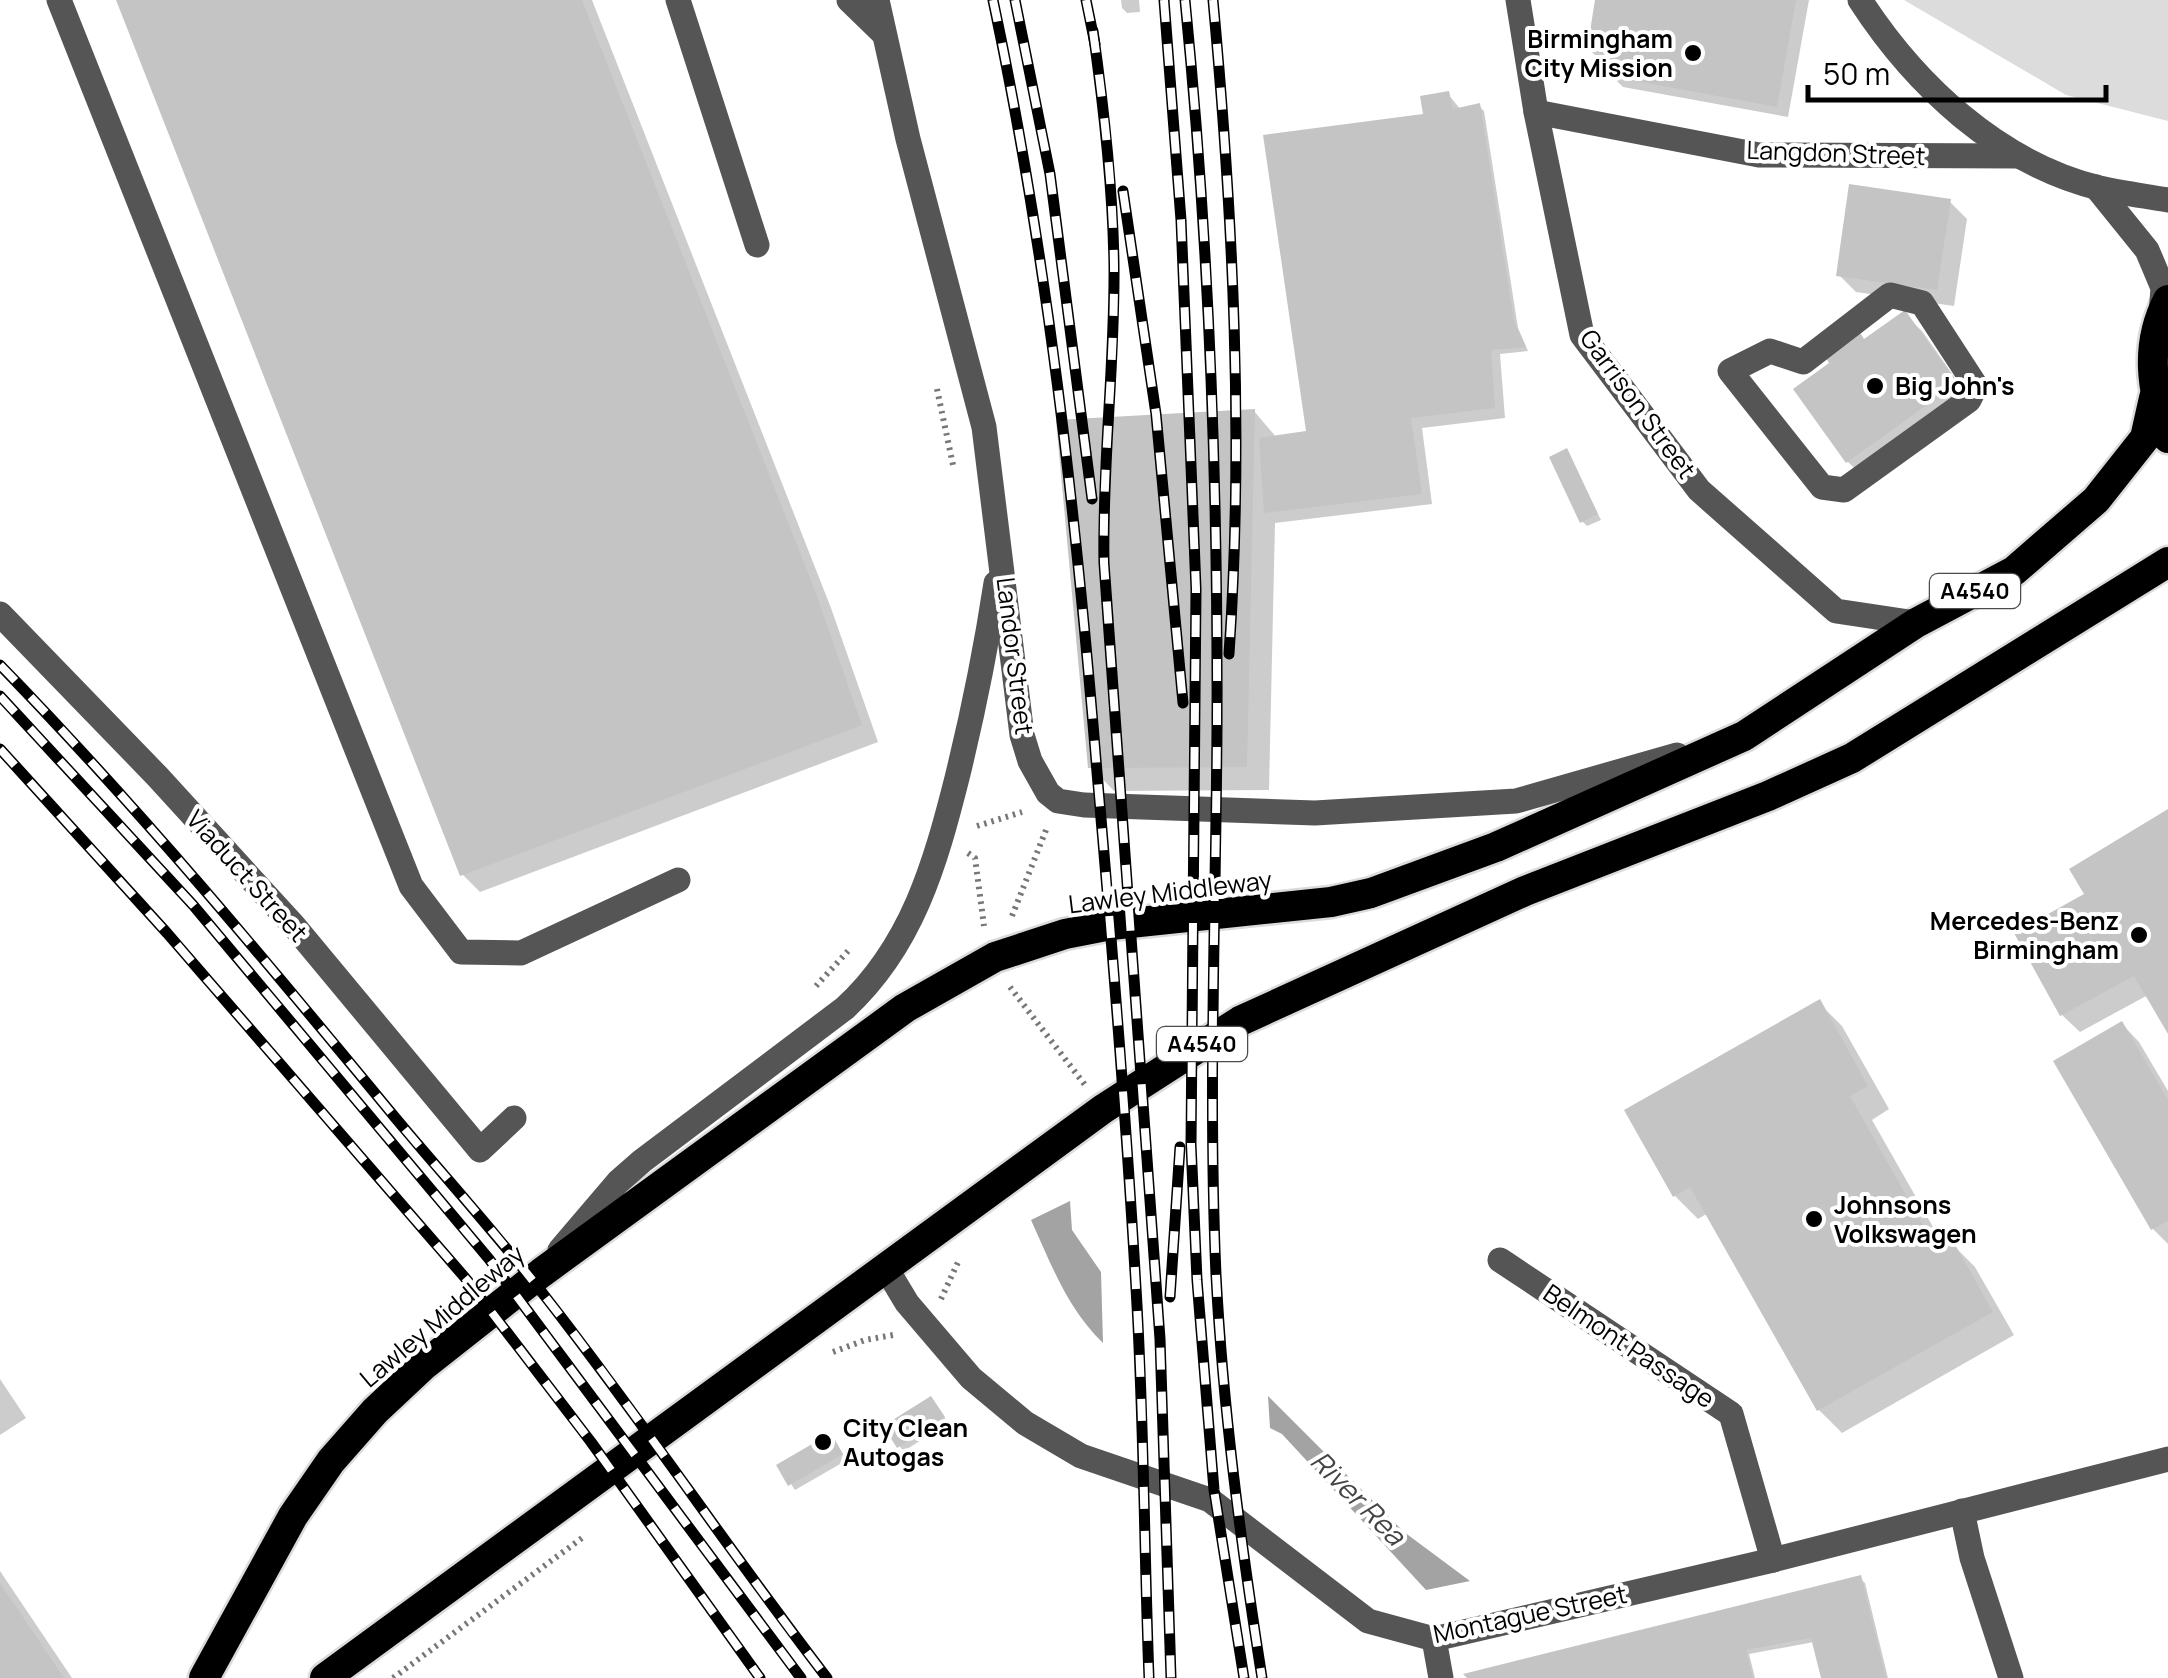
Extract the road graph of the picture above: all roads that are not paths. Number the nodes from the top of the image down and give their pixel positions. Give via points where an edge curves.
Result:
1 (59, 0) edge
2 (678, 0) edge
3 (849, 0) edge
4 (877, 0) edge
5 (1518, 0) edge
6 (1860, 0) edge
7 (884, 34) junction
8 (1536, 112) junction
9 (2019, 156) junction
10 (2096, 187) junction
11 (2168, 200) edge
12 (757, 245) dead end
13 (2164, 307) edge
14 (1730, 371) joint
15 (2154, 398) junction
16 (2168, 438) edge
17 (1001, 547) junction
18 (2168, 562) edge
19 (0, 614) edge
20 (1916, 623) junction
21 (1744, 736) junction
22 (678, 880) dead end
23 (514, 1118) dead end
24 (1500, 1260) dead end
25 (886, 1268) junction
26 (541, 1273) junction
27 (2168, 1458) edge
28 (1962, 1511) junction
29 (1773, 1560) junction
30 (1434, 1639) junction
31 (204, 1678) edge
32 (325, 1678) edge
33 (1442, 1678) edge
34 (2011, 1678) edge

1 - 22 street via 411,886 461,952 521,952
2 - 12 street
3 - 7 street
4 - 7 street, Landor Street
5 - 8 street, Garrison Street
6 - 9 street via 1941,100
7 - 17 street, Landor Street via 984,427
8 - 9 street, Langdon Street via 1759,155
8 - 20 street, Garrison Street via 1582,336 1699,490 1836,611
9 - 10 street
10 - 11 street
10 - 13 street via 2147,250
13 - 15 highway, A4540 via 2152,356
14 - 14 street via 1770,351 1803,362 1890,296 1922,303 1976,386 1969,400 1844,490 1822,487
15 - 16 highway, A4540
15 - 20 highway, Lawley Middleway / A4540 via 2145,438 2096,500 2014,571
17 - 21 street, Landor Street via 1022,735 1040,782 1058,802 1315,814 1516,801
17 - 26 street via 981,684 942,837 900,943 871,984 825,1025 618,1182
18 - 25 highway, A4540 via 1852,758 1525,891 1240,1020 1142,1080
19 - 23 street, Viaduct Street via 294,926 480,1150
20 - 21 highway, Lawley Middleway / A4540
21 - 26 highway, Lawley Middleway / A4540 via 1496,847 1371,893 1110,925 995,957 905,1008
24 - 29 street, Belmont Passage via 1731,1414
25 - 30 street, Montague Street via 971,1378 1025,1423 1082,1456 1210,1500 1368,1621
25 - 32 highway, A4540
26 - 31 highway, Lawley Middleway / A4540 via 423,1366 331,1461 293,1516
27 - 28 street, Montague Street
28 - 29 street, Montague Street
28 - 34 street
29 - 30 street, Montague Street
30 - 33 street

